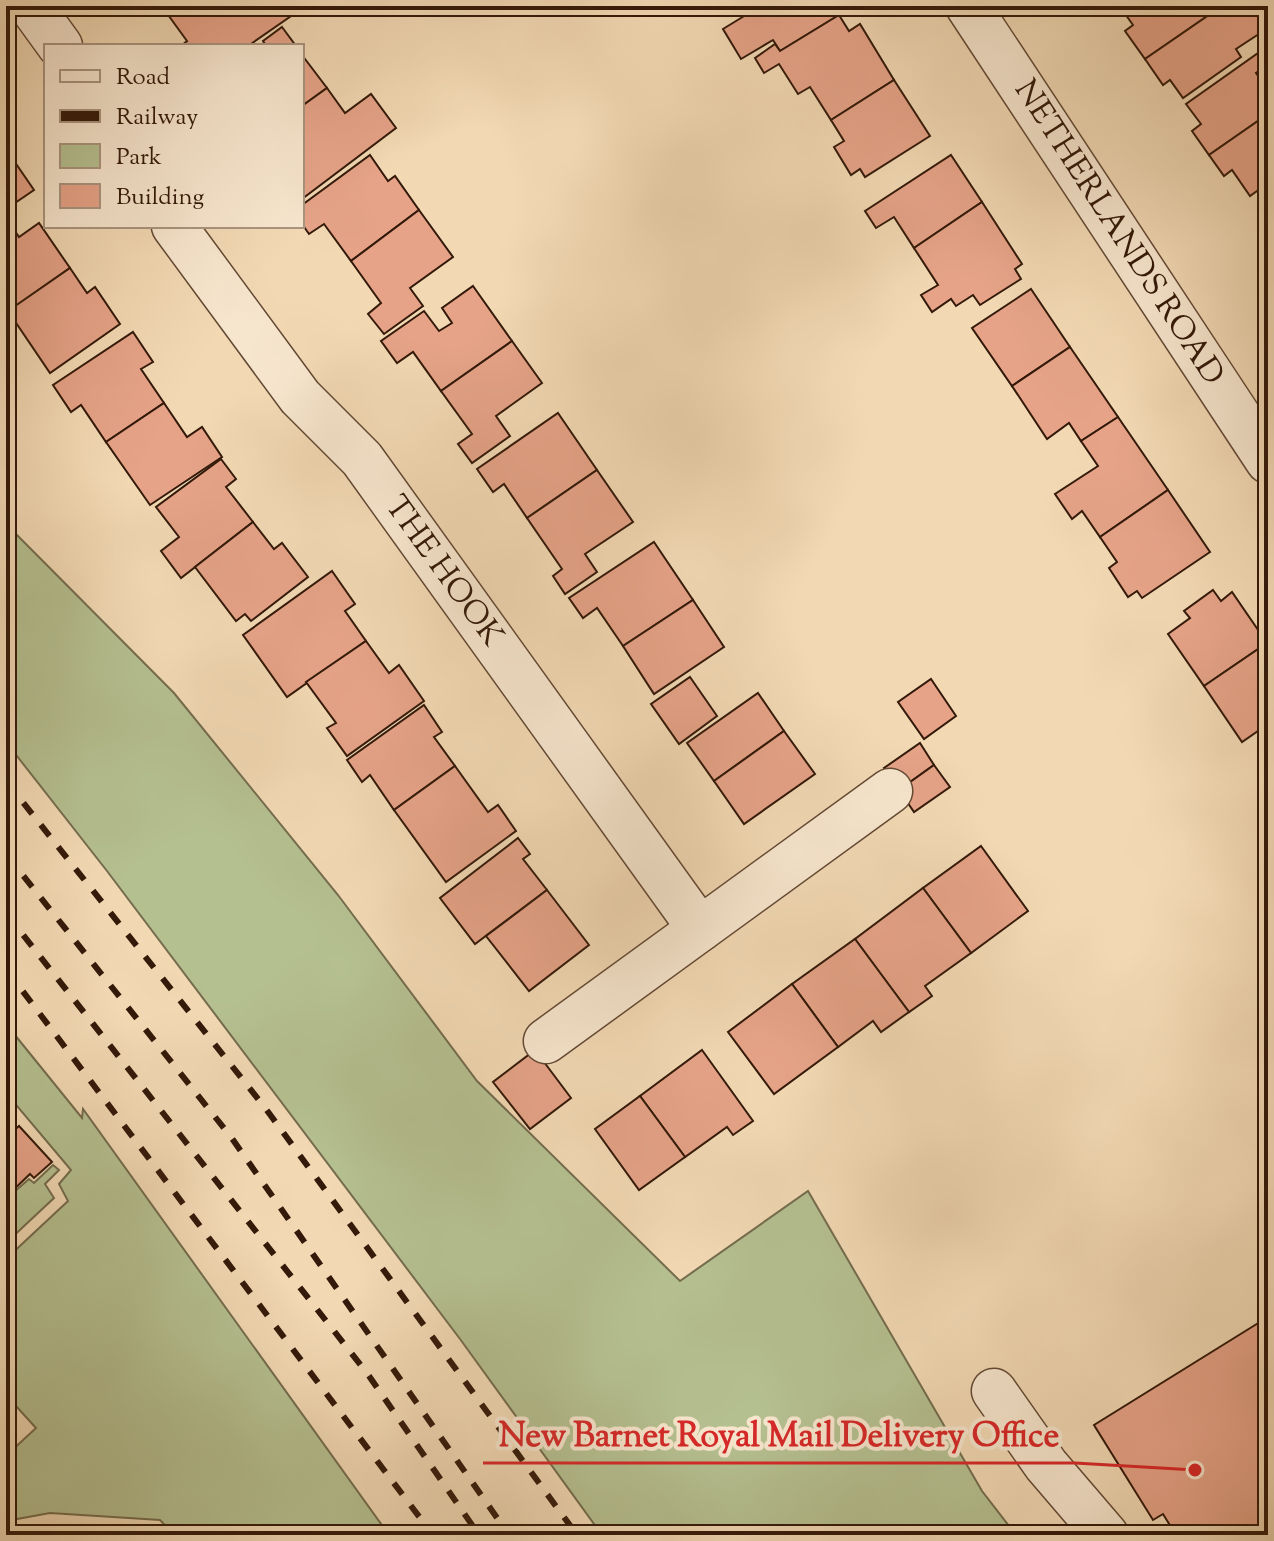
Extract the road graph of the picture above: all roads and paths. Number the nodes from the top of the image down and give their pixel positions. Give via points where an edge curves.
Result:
1 (31, 6) edge
2 (968, 6) edge
3 (59, 44) edge
4 (175, 228) edge
5 (1264, 447) edge
6 (890, 791) dead end
7 (700, 929) junction
8 (546, 1041) dead end
9 (994, 1391) dead end
10 (1106, 1535) edge

1 - 3 street
2 - 5 street, NETHERLANDS ROAD
4 - 7 street, THE HOOK via 300,397 362,459
6 - 7 street
7 - 8 street
9 - 10 street via 1046,1465

